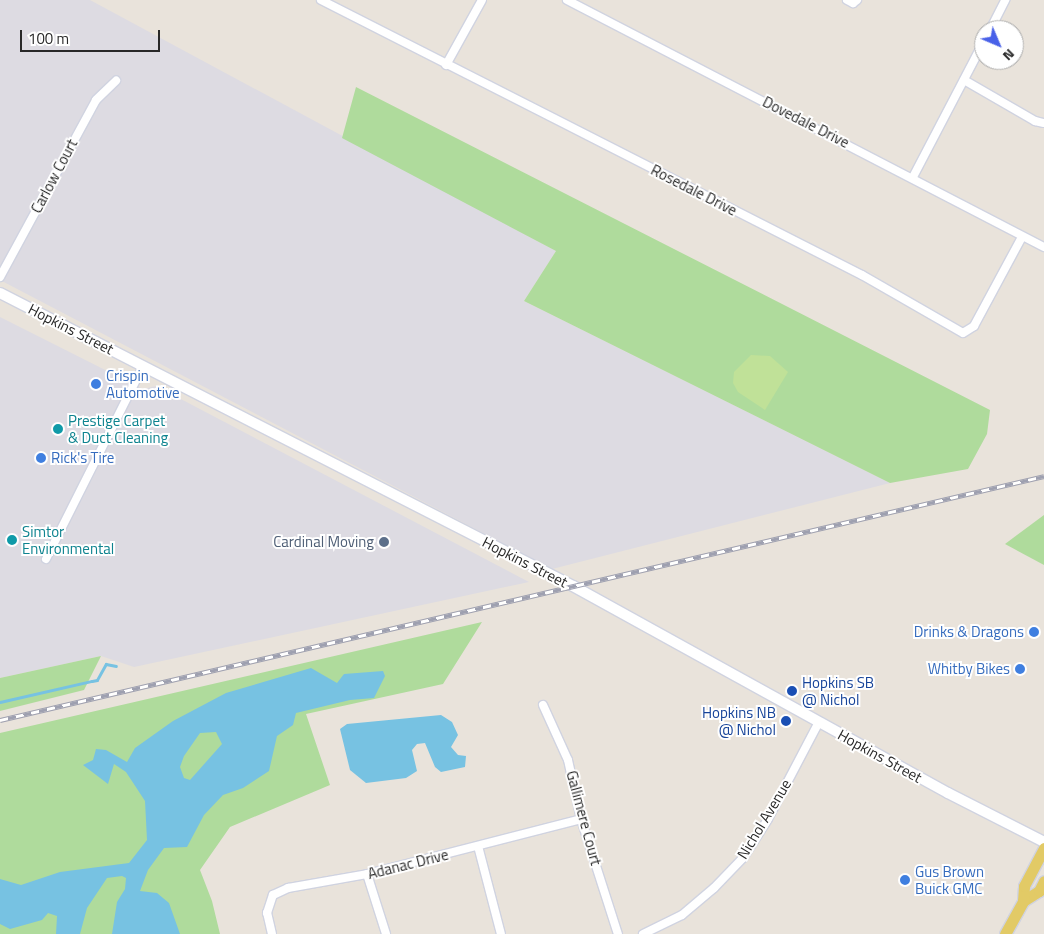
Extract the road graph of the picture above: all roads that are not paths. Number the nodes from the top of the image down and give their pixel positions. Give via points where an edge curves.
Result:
1 (321, 0) edge
2 (482, 0) edge
3 (567, 0) edge
4 (847, 0) edge
5 (857, 0) edge
6 (1005, 0) edge
7 (995, 20) edge
8 (974, 60) edge
9 (446, 64) junction
10 (964, 80) junction
11 (116, 81) dead end
12 (1044, 123) edge
13 (912, 177) junction
14 (1022, 237) junction
15 (1044, 247) edge
16 (0, 277) edge
17 (0, 293) edge
18 (143, 366) junction
19 (46, 559) dead end
20 (543, 705) dead end
21 (819, 722) junction
22 (581, 819) junction
23 (1044, 842) edge
24 (478, 846) junction
25 (1044, 848) edge
26 (368, 874) junction
27 (1044, 882) edge
28 (1023, 901) junction
29 (272, 934) edge
30 (386, 934) edge
31 (501, 934) edge
32 (618, 934) edge
33 (643, 934) edge
34 (1006, 934) edge

1 - 9 street, Rosedale Drive
2 - 9 street
3 - 13 street, Dovedale Drive
4 - 5 street via 853,3
6 - 7 street
8 - 10 street
9 - 14 street, Rosedale Drive via 862,275 963,333 974,326
10 - 12 street
10 - 13 street
11 - 16 street, Carlow Court via 96,100
13 - 14 street, Dovedale Drive
14 - 15 street, Dovedale Drive
17 - 18 main road, Hopkins Street
18 - 19 street
18 - 21 main road, Hopkins Street via 573,586
20 - 22 street, Gallimere Court via 568,760
21 - 23 main road, Hopkins Street
21 - 33 street, Nichol Avenue via 743,858 682,915
22 - 24 street, Adanac Drive
22 - 32 street, Gallimere Court
24 - 26 street, Adanac Drive
24 - 31 street
25 - 28 main road via 1024,886
26 - 29 street, Adanac Drive via 288,888 273,895 268,913
26 - 30 street
27 - 28 main road via 1038,892
28 - 34 main road

